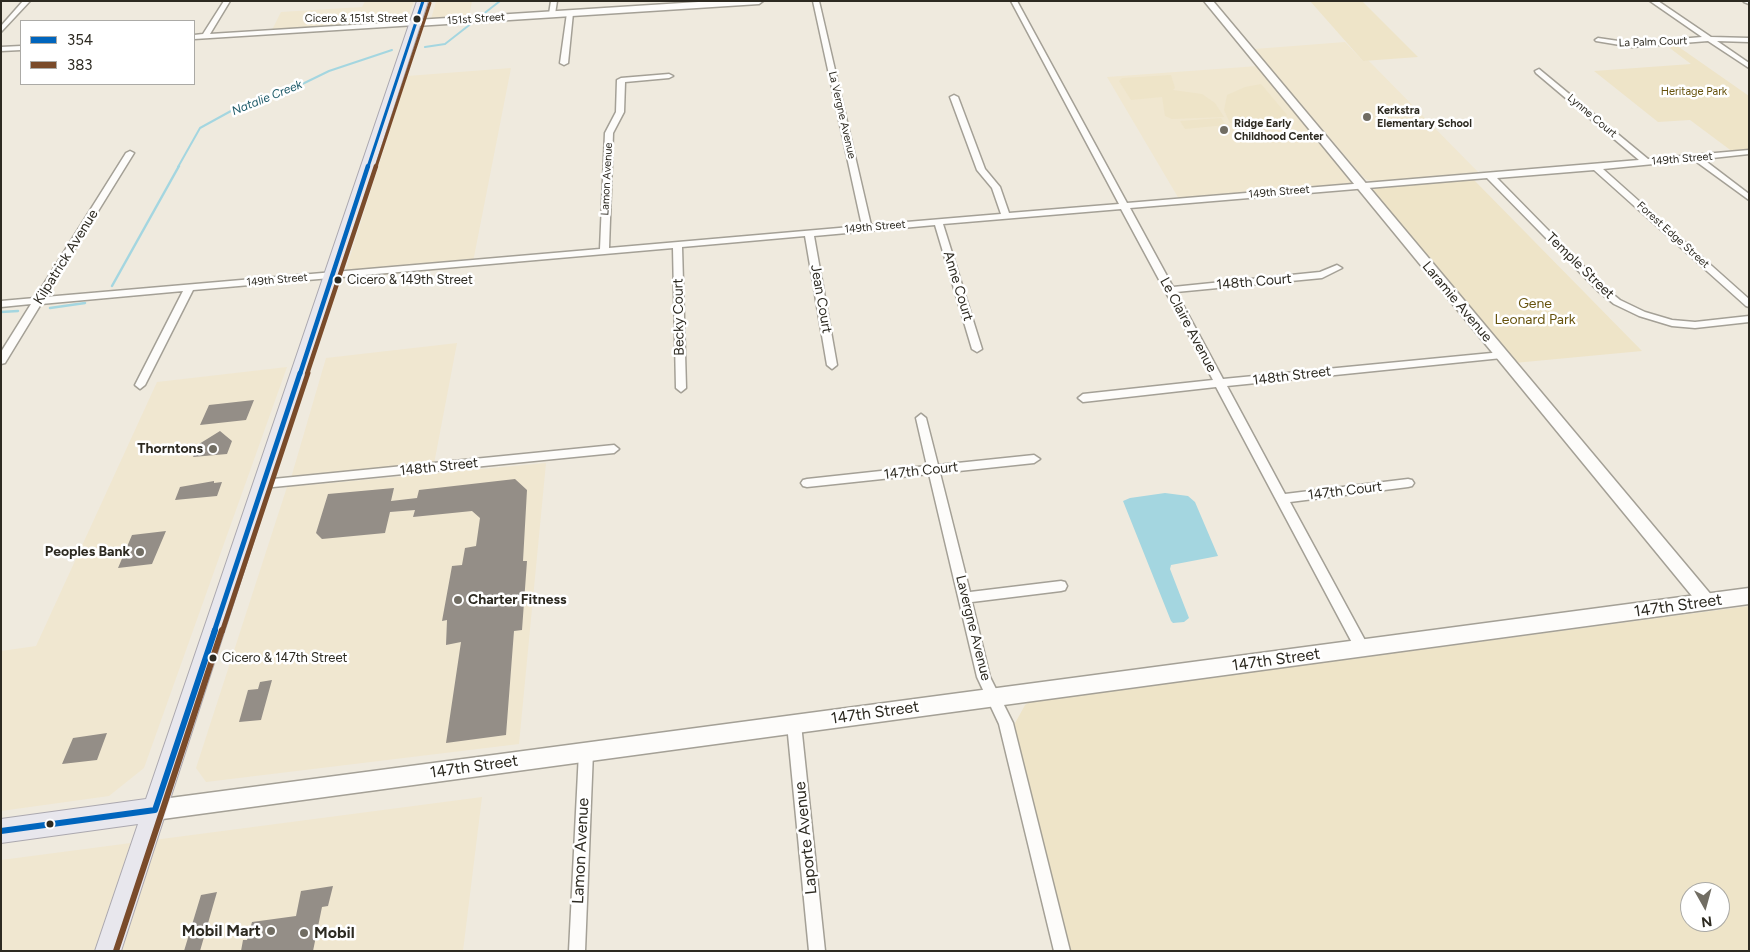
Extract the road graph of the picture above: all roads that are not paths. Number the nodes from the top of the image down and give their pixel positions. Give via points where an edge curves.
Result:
1 (27, 1) edge
2 (227, 1) edge
3 (423, 1) edge
4 (554, 1) edge
5 (759, 1) edge
6 (816, 1) edge
7 (1014, 1) edge
8 (1208, 1) edge
9 (1653, 1) edge
10 (685, 4) edge
11 (570, 13) junction
12 (552, 14) junction
13 (416, 23) junction
14 (1, 30) edge
15 (205, 36) junction
16 (195, 37) edge
17 (1708, 39) junction
18 (1598, 40) dead end
19 (1749, 40) edge
20 (20, 48) edge
21 (1, 49) edge
22 (564, 63) dead end
23 (1749, 66) edge
24 (1539, 70) dead end
25 (669, 76) dead end
26 (954, 97) dead end
27 (1749, 152) edge
28 (130, 153) dead end
29 (1695, 157) junction
30 (1646, 162) junction
31 (1596, 167) junction
32 (1490, 176) junction
33 (1359, 186) junction
34 (1749, 198) edge
35 (1124, 206) junction
36 (1006, 216) junction
37 (938, 222) junction
38 (867, 228) junction
39 (809, 233) junction
40 (677, 245) junction
41 (604, 250) junction
42 (1337, 268) dead end
43 (332, 275) junction
44 (189, 288) junction
45 (1170, 290) junction
46 (38, 301) junction
47 (1, 304) edge
48 (1749, 304) edge
49 (1749, 319) edge
50 (977, 349) dead end
51 (1502, 355) junction
52 (1, 360) edge
53 (832, 365) dead end
54 (1220, 384) junction
55 (140, 385) dead end
56 (681, 388) dead end
57 (1083, 398) dead end
58 (920, 418) dead end
59 (614, 449) dead end
60 (1034, 459) dead end
61 (934, 470) junction
62 (807, 483) dead end
63 (263, 484) junction
64 (1408, 484) dead end
65 (1281, 499) junction
66 (1061, 586) dead end
67 (1749, 596) edge
68 (965, 598) junction
69 (1707, 602) junction
70 (1362, 648) junction
71 (993, 698) junction
72 (794, 724) junction
73 (586, 752) junction
74 (156, 810) junction
75 (1, 831) edge
76 (108, 951) edge
77 (577, 951) edge
78 (817, 951) edge
79 (1062, 951) edge

1 - 14 street
2 - 15 street
3 - 13 main road
4 - 12 street
5 - 10 street, 151st Street
6 - 38 street, La Vergne Avenue
7 - 35 street, Le Claire Avenue
8 - 33 street, Laramie Avenue
9 - 17 street
10 - 11 street, 151st Street
11 - 12 street, 151st Street
11 - 22 street
12 - 13 street, 151st Street
13 - 15 street, 151st Street
13 - 43 main road
15 - 16 street, 151st Street
17 - 18 street, La Palm Court via 1632,45
17 - 19 street, La Palm Court
17 - 23 street
20 - 21 street
24 - 30 street, Lynne Court
25 - 41 street, Lamon Avenue via 621,80 620,112 609,133
26 - 36 street via 980,170 996,187
27 - 29 street, 149th Street
28 - 46 street, Kilpatrick Avenue
29 - 30 street, 149th Street
29 - 34 street
30 - 31 street, 149th Street
31 - 32 street, 149th Street
31 - 48 street, Forest Edge Street
32 - 33 street, 149th Street
32 - 49 street, Temple Street via 1617,302 1672,323 1695,325
33 - 35 street, 149th Street
33 - 51 street, Laramie Avenue
35 - 36 street, 149th Street
35 - 45 street, Le Claire Avenue
36 - 37 street, 149th Street
37 - 38 street, 149th Street
37 - 50 street, Anne Court
38 - 39 street, 149th Street
39 - 40 street, 149th Street
39 - 53 street, Jean Court
40 - 41 street, 149th Street
40 - 56 street, Becky Court
41 - 43 street, 149th Street
42 - 45 street, 148th Court via 1322,275
43 - 44 street, 149th Street
43 - 63 main road
44 - 46 street, 149th Street
44 - 55 street
45 - 54 street, Le Claire Avenue
46 - 47 street, 149th Street
46 - 52 street, Kilpatrick Avenue
51 - 54 street, 148th Street
51 - 69 street, Laramie Avenue
54 - 57 street, 148th Street
54 - 65 street, Le Claire Avenue
58 - 61 street, Lavergne Avenue
59 - 63 street, 148th Street
60 - 61 street, 147th Court
61 - 62 street, 147th Court
61 - 68 street, Lavergne Avenue
63 - 74 main road
64 - 65 street, 147th Court
65 - 70 street, Le Claire Avenue
66 - 68 street
67 - 69 main road, 147th Street
68 - 71 street, Lavergne Avenue via 986,684
69 - 70 main road, 147th Street
70 - 71 main road, 147th Street
71 - 72 main road, 147th Street
71 - 79 street, Lavergne Avenue via 1006,723
72 - 73 main road, 147th Street
72 - 78 street, Laporte Avenue
73 - 74 main road, 147th Street
73 - 77 street, Lamon Avenue
74 - 75 main road, 147th Street
74 - 76 main road

